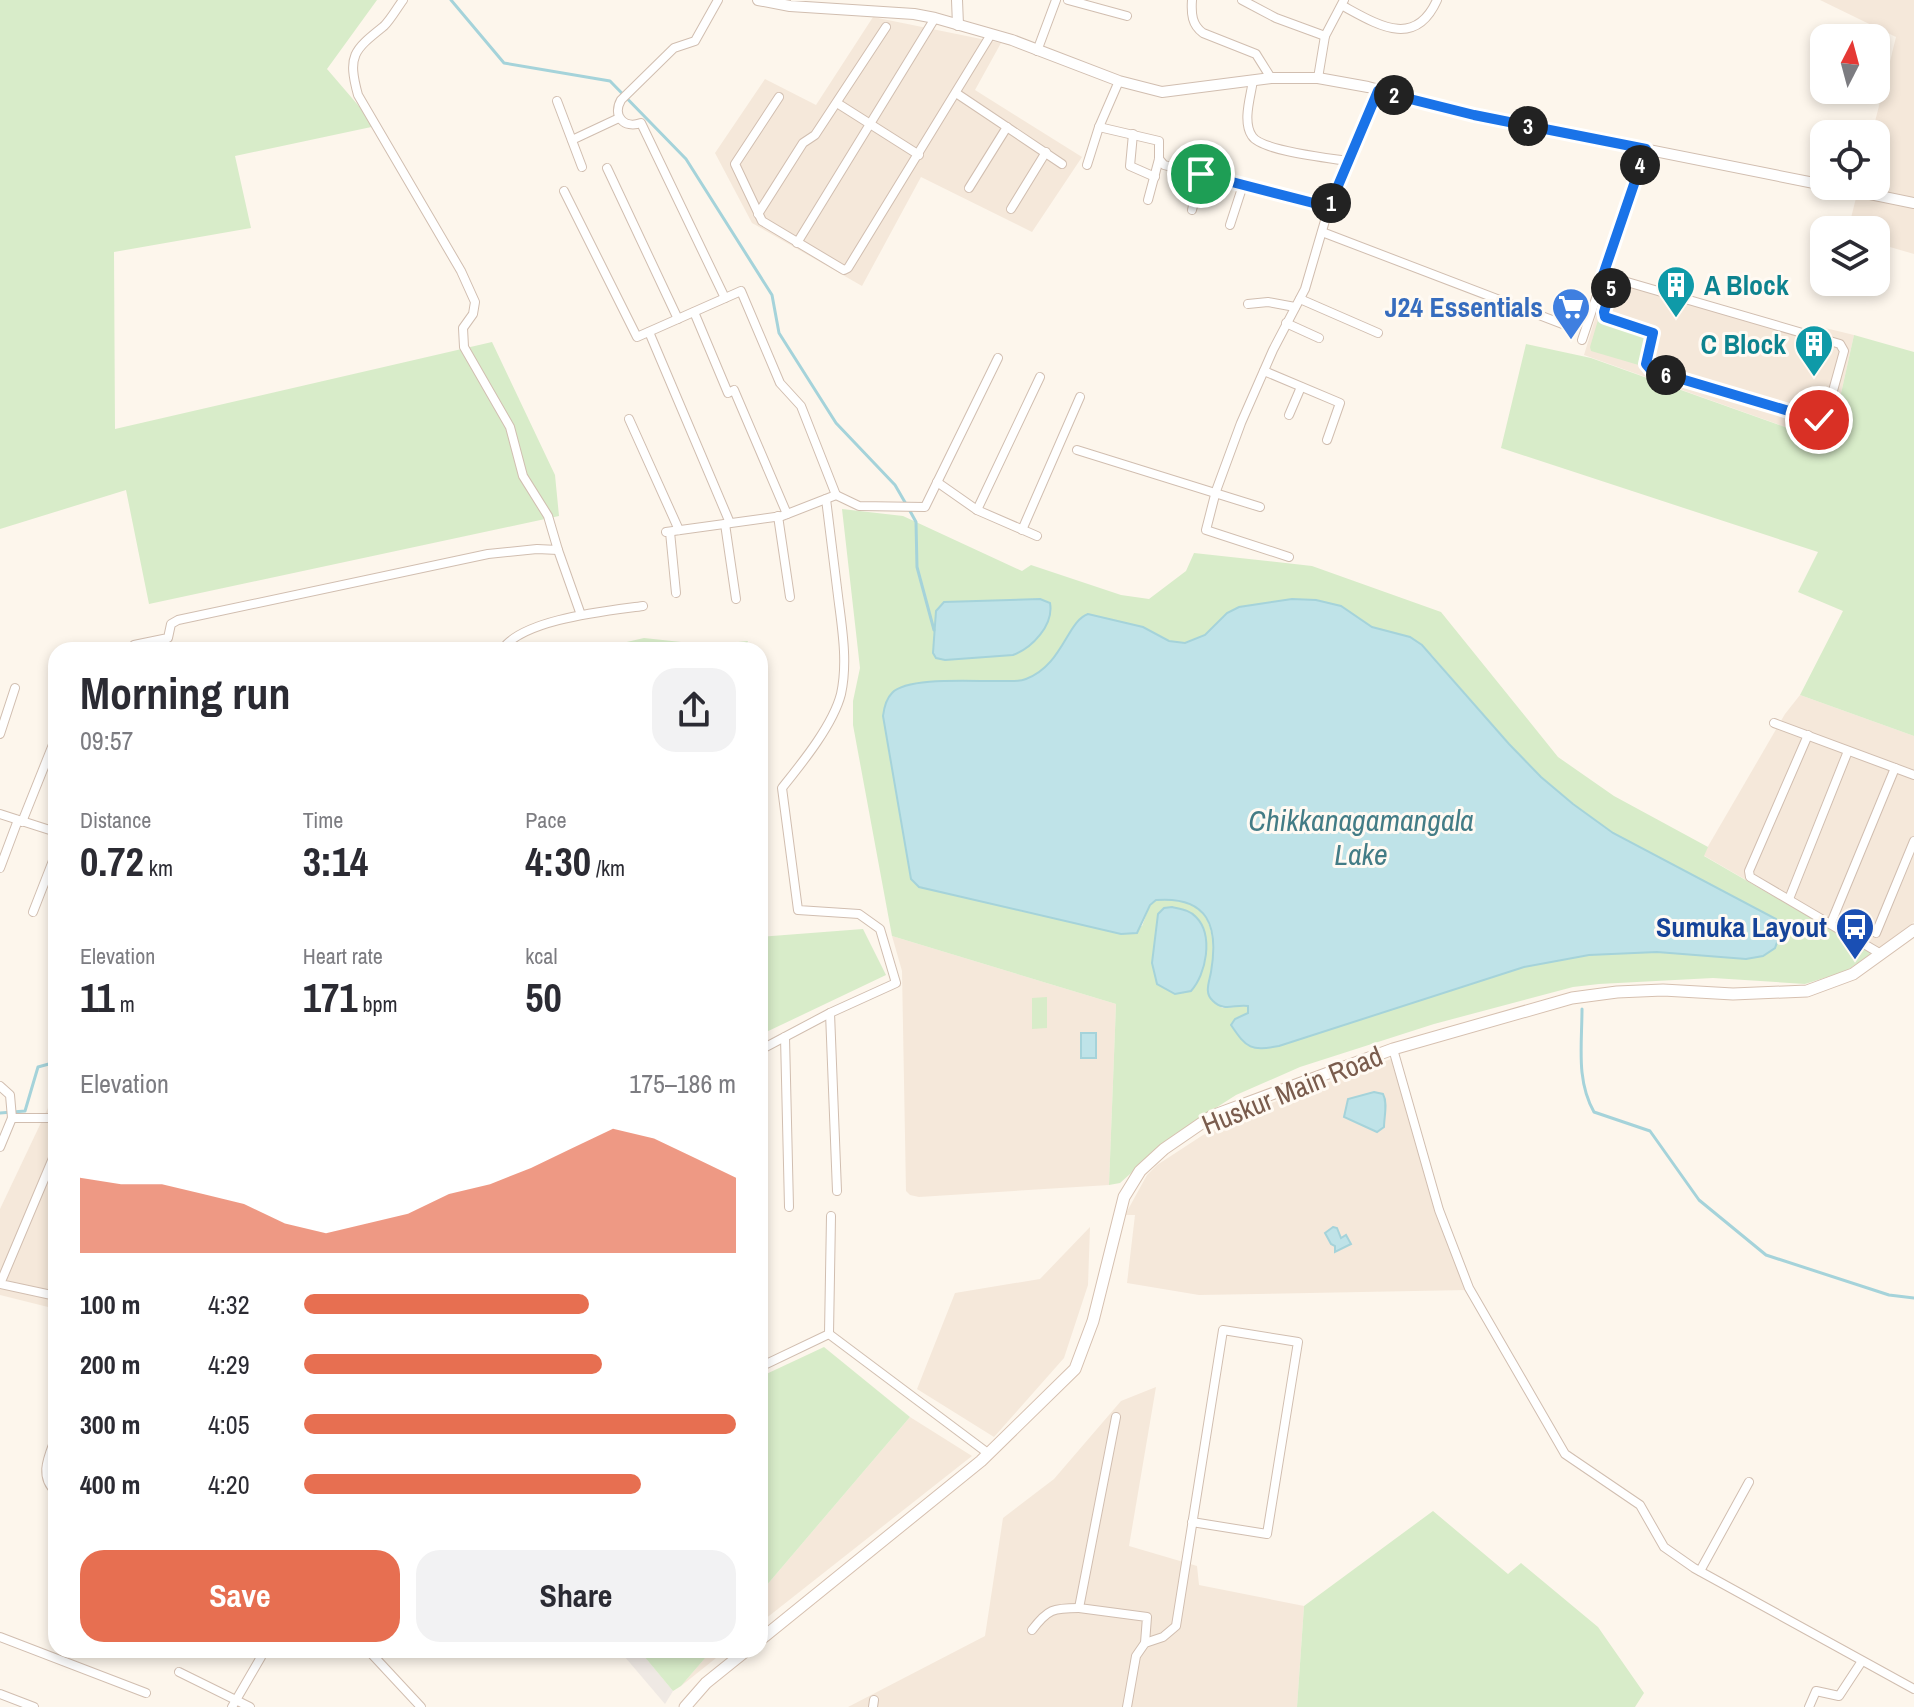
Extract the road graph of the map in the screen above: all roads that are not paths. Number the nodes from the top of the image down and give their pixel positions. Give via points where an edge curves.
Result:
1 (403, 0) edge
2 (718, 0) edge
3 (758, 0) edge
4 (957, 0) edge
5 (1056, 0) edge
6 (1068, 0) edge
7 (1192, 0) edge
8 (1242, 0) edge
9 (1437, 0) edge
10 (1344, 3) edge
11 (1127, 16) dead end
12 (935, 18) junction
13 (958, 25) junction
14 (886, 27) dead end
15 (990, 36) junction
16 (1325, 36) junction
17 (1037, 51) junction
18 (1271, 78) junction
19 (1318, 78) junction
20 (1253, 80) junction
21 (1119, 81) junction
22 (1378, 91) junction
23 (956, 93) junction
24 (779, 97) dead end
25 (557, 101) dead end
26 (837, 103) junction
27 (619, 118) junction
28 (871, 123) junction
29 (1007, 127) junction
30 (1099, 127) junction
31 (1133, 134) junction
32 (572, 140) junction
33 (1646, 149) junction
34 (1046, 152) junction
35 (919, 155) junction
36 (1159, 159) junction
37 (1348, 161) junction
38 (1062, 164) dead end
39 (1087, 165) dead end
40 (582, 167) dead end
41 (607, 168) dead end
42 (1201, 174) junction
43 (1155, 177) junction
44 (1810, 182) edge
45 (1243, 185) junction
46 (969, 188) dead end
47 (564, 191) dead end
48 (1890, 198) edge
49 (1148, 200) dead end
50 (1914, 203) edge
51 (1329, 207) junction
52 (1011, 209) dead end
53 (1192, 210) dead end
54 (758, 214) junction
55 (1230, 225) dead end
56 (1322, 232) junction
57 (797, 243) junction
58 (1603, 275) junction
59 (1614, 279) junction
60 (1599, 288) junction
61 (1610, 291) junction
62 (725, 298) junction
63 (1297, 303) junction
64 (1248, 304) dead end
65 (694, 312) junction
66 (678, 319) junction
67 (1286, 323) junction
68 (1573, 328) dead end
69 (649, 332) junction
70 (1378, 333) dead end
71 (1319, 338) dead end
72 (1582, 340) dead end
73 (998, 358) dead end
74 (1264, 371) junction
75 (1040, 377) dead end
76 (1301, 387) junction
77 (1080, 397) dead end
78 (1289, 415) dead end
79 (629, 419) dead end
80 (1327, 440) dead end
81 (1077, 450) dead end
82 (937, 482) junction
83 (1216, 491) junction
84 (836, 495) junction
85 (826, 499) junction
86 (1260, 507) dead end
87 (977, 510) junction
88 (783, 515) junction
89 (728, 524) junction
90 (1022, 530) junction
91 (672, 532) junction
92 (1037, 536) dead end
93 (558, 550) junction
94 (1289, 557) dead end
95 (676, 593) dead end
96 (790, 597) dead end
97 (736, 599) dead end
98 (643, 606) dead end
99 (581, 615) junction
100 (149, 642) edge
101 (509, 642) edge
102 (15, 688) dead end
103 (1774, 723) dead end
104 (0, 734) edge
105 (1808, 735) junction
106 (1848, 751) junction
107 (48, 756) edge
108 (1895, 768) junction
109 (1914, 775) edge
110 (0, 814) edge
111 (20, 821) junction
112 (48, 830) edge
113 (1914, 841) edge
114 (0, 868) edge
115 (48, 874) edge
116 (1789, 899) junction
117 (33, 912) dead end
118 (1831, 923) junction
119 (1914, 930) edge
120 (1876, 933) dead end
121 (1881, 954) junction
122 (830, 1013) junction
123 (785, 1037) junction
124 (768, 1046) edge
125 (1393, 1049) junction
126 (0, 1086) edge
127 (12, 1118) junction
128 (48, 1118) edge
129 (0, 1147) edge
130 (48, 1170) edge
131 (837, 1191) dead end
132 (789, 1207) dead end
133 (831, 1216) dead end
134 (48, 1295) edge
135 (829, 1334) junction
136 (768, 1363) edge
137 (1116, 1417) dead end
138 (989, 1454) junction
139 (48, 1463) edge
140 (1749, 1482) dead end
141 (48, 1485) edge
142 (1192, 1522) junction
143 (1700, 1571) junction
144 (1079, 1608) junction
145 (1032, 1630) dead end
146 (768, 1634) edge
147 (0, 1637) edge
148 (1145, 1643) junction
149 (48, 1655) edge
150 (55, 1658) edge
151 (260, 1658) edge
152 (375, 1658) edge
153 (737, 1658) edge
154 (1862, 1661) junction
155 (179, 1672) dead end
156 (1914, 1689) edge
157 (146, 1693) dead end
158 (0, 1694) edge
159 (235, 1703) edge
160 (34, 1707) edge
161 (250, 1707) edge
162 (421, 1707) edge
163 (685, 1707) edge
164 (1127, 1707) edge
165 (1809, 1707) edge

1 - 93 street via 354,54 355,87 475,302 463,328 464,347 510,427 523,476 548,516
2 - 27 street via 695,41 674,48 621,100
3 - 12 street
4 - 13 street
5 - 17 street
6 - 11 street
7 - 18 street via 1196,28 1256,54
8 - 16 street
9 - 10 street via 1422,23 1395,30
10 - 16 street
12 - 13 street
12 - 28 street
13 - 15 street
14 - 26 street
15 - 17 street
15 - 23 street
16 - 19 street
17 - 21 street
18 - 19 street
18 - 20 street
19 - 22 street
20 - 21 street via 1162,92
20 - 37 street via 1247,117 1252,136 1264,145
21 - 30 street
22 - 33 street
22 - 37 street
23 - 29 street
23 - 35 street
24 - 54 street via 735,164
25 - 32 street
26 - 28 street
26 - 54 street via 803,143
27 - 32 street
27 - 62 street via 629,125 641,123
28 - 35 street
28 - 57 street
29 - 34 street
29 - 46 street
30 - 31 street
30 - 39 street
31 - 36 street via 1159,141
31 - 43 street via 1130,166
32 - 40 street
33 - 44 street
33 - 58 street
34 - 38 street
34 - 52 street
35 - 57 street via 848,268 837,268
36 - 42 street
36 - 43 street
37 - 51 street
41 - 66 street
42 - 45 street
42 - 53 street
43 - 49 street
45 - 51 street
45 - 55 street
47 - 69 street via 637,337
48 - 50 street
51 - 56 street
54 - 57 street
56 - 63 street
56 - 68 street
58 - 59 street
58 - 60 street
59 - 61 street
59 - 61 street via 1840,344 1844,351 1826,416 1819,420 1651,370 1646,364 1653,333 1605,317
60 - 61 street
60 - 72 street
62 - 65 street
62 - 84 street via 741,291 780,383 801,406
63 - 64 street
63 - 67 street
63 - 70 street
65 - 66 street
65 - 88 street via 728,393 734,390
66 - 69 street
67 - 71 street
67 - 74 street
69 - 89 street
73 - 82 street
74 - 76 street
74 - 83 street
75 - 87 street
76 - 78 street
76 - 80 street via 1340,403
77 - 90 street
79 - 91 street
81 - 83 street
82 - 84 street via 925,507 859,506
82 - 87 street
83 - 86 street
83 - 94 street via 1206,530
84 - 85 street
85 - 88 street
85 - 122 street via 843,672 830,718 782,788 798,910 859,914 880,929 896,983
87 - 90 street
88 - 89 street
88 - 96 street
89 - 91 street
89 - 97 street
90 - 92 street
91 - 95 street
93 - 99 street
93 - 100 street via 488,554 178,620 171,624 168,638
98 - 99 street
99 - 101 street via 521,633
102 - 104 street
103 - 105 street
105 - 106 street
105 - 116 street via 1749,871 1757,882
106 - 108 street
106 - 116 street
107 - 111 street
108 - 109 street
108 - 118 street
110 - 111 street
111 - 112 street
111 - 114 street
113 - 120 street
115 - 117 street
116 - 118 street
118 - 121 street
119 - 121 main road, Huskur Main Road
121 - 125 main road, Huskur Main Road via 1853,974 1807,991 1663,990 1572,998
122 - 123 street
122 - 131 street
123 - 124 street
123 - 132 street
125 - 138 main road, Huskur Main Road via 1212,1116 1140,1171 1124,1197 1093,1321 1075,1369
125 - 143 street via 1439,1210 1469,1288 1565,1454 1640,1505 1664,1547
126 - 127 street via 10,1095
127 - 128 street
127 - 129 street
130 - 134 street via 0,1284
133 - 135 street
135 - 136 street
135 - 138 street
137 - 144 street
138 - 146 main road, Huskur Main Road
139 - 141 street
140 - 143 street
142 - 142 street via 1223,1330 1298,1342 1267,1534
142 - 148 street via 1176,1626
143 - 154 street
144 - 145 street via 1048,1612
144 - 148 street via 1147,1617
147 - 149 street
148 - 164 street via 1136,1656
150 - 157 street
151 - 159 street
152 - 162 street
153 - 163 main road
154 - 156 street
154 - 165 street via 1839,1696 1816,1691
155 - 159 street
158 - 160 street
159 - 161 street

